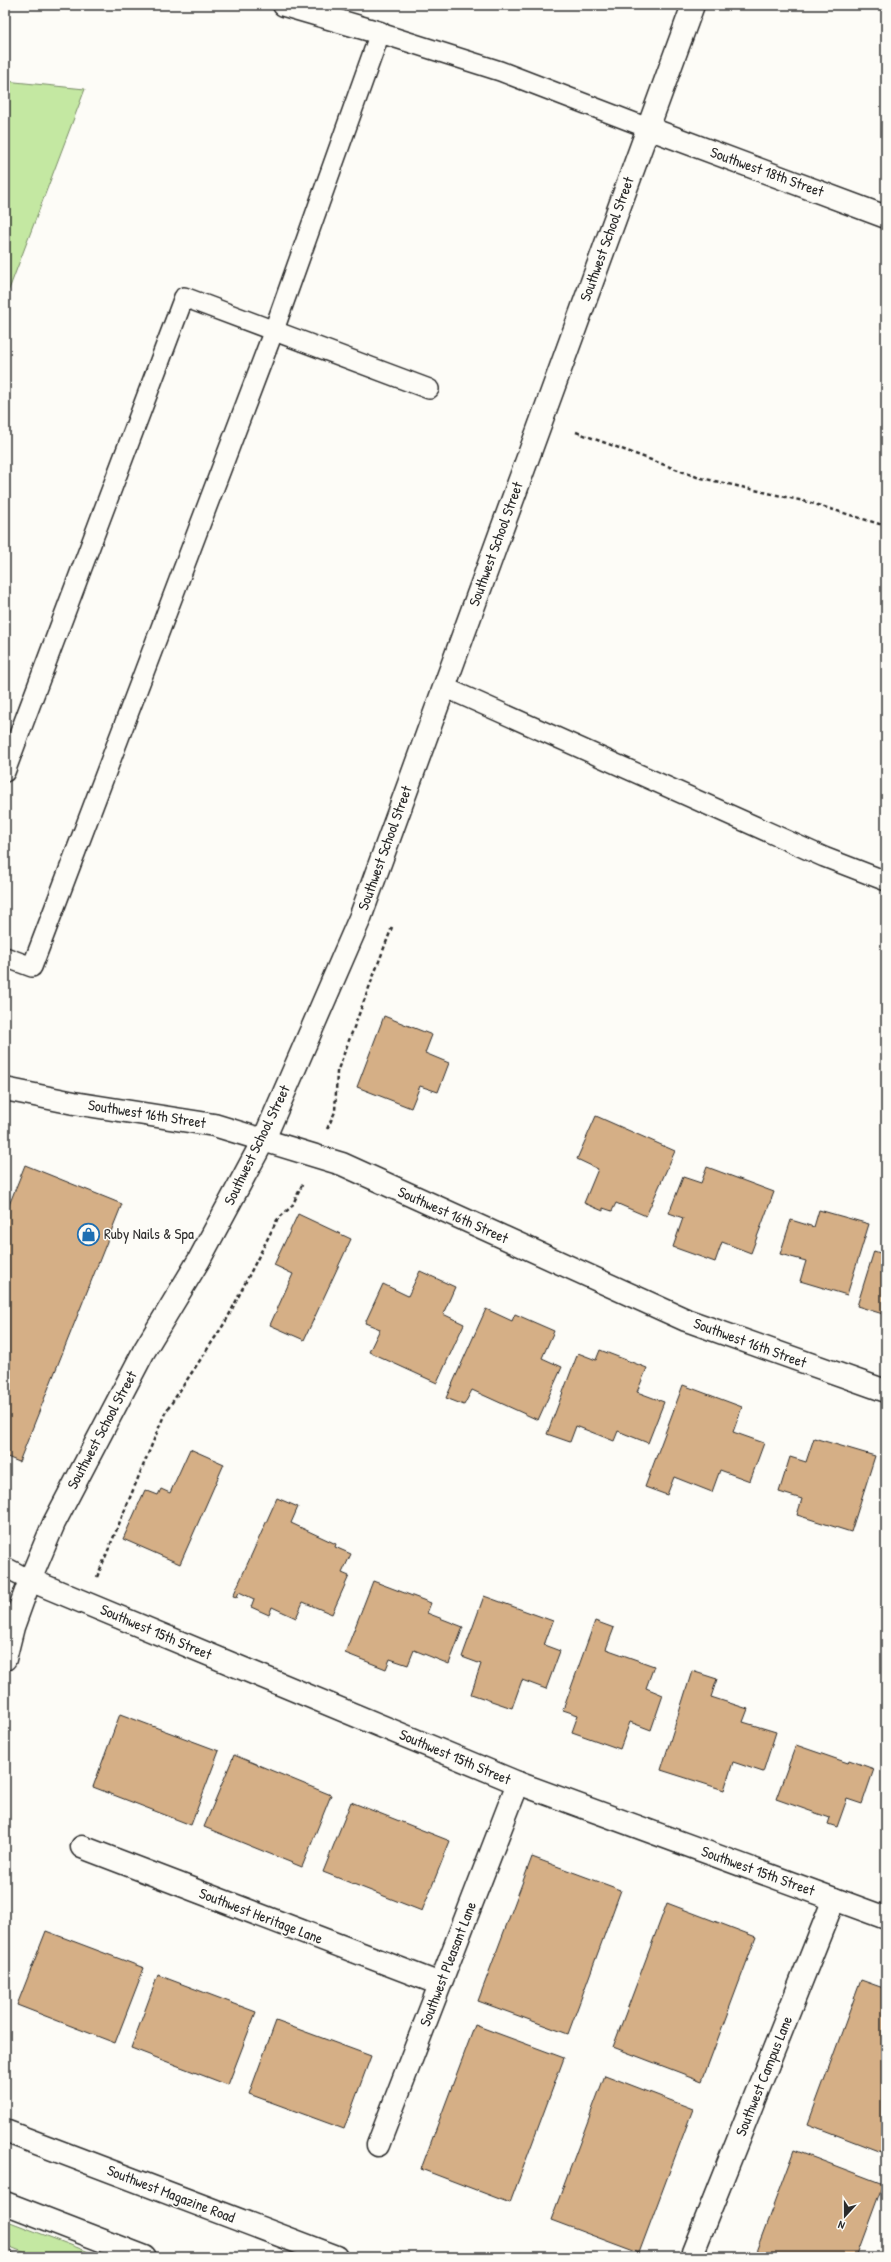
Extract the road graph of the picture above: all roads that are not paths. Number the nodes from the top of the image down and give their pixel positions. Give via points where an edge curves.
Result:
1 (284, 5) edge
2 (692, 5) edge
3 (380, 33) junction
4 (648, 128) junction
5 (886, 217) edge
6 (274, 330) junction
7 (429, 389) dead end
8 (444, 687) junction
9 (5, 772) edge
10 (886, 881) edge
11 (5, 957) edge
12 (5, 1089) edge
13 (264, 1139) junction
14 (886, 1391) edge
15 (5, 1566) edge
16 (30, 1580) junction
17 (5, 1658) edge
18 (518, 1783) junction
19 (82, 1847) dead end
20 (834, 1899) junction
21 (886, 1918) edge
22 (440, 1984) junction
23 (5, 2131) edge
24 (378, 2145) dead end
25 (5, 2203) edge
26 (693, 2252) dead end
27 (145, 2257) edge
28 (337, 2257) edge

1 - 3 street
2 - 4 street, Southwest School Street
3 - 4 lane via 500,71
3 - 6 lane
4 - 5 street, Southwest 18th Street
4 - 8 street, Southwest School Street
6 - 7 lane
6 - 9 lane via 184,296
6 - 11 lane via 32,967
8 - 10 lane via 816,854
8 - 13 street, Southwest School Street via 360,918
12 - 13 street, Southwest 16th Street via 74,1103 214,1125
13 - 14 street, Southwest 16th Street via 342,1164 686,1320
13 - 16 street, Southwest School Street via 199,1260 144,1351 97,1437 54,1523
15 - 16 lane
16 - 17 street, Southwest School Street
16 - 18 street, Southwest 15th Street
18 - 20 street, Southwest 15th Street
18 - 22 street, Southwest Pleasant Lane
19 - 22 street, Southwest Heritage Lane
20 - 21 street, Southwest 15th Street
20 - 26 street, Southwest Campus Lane
22 - 24 street, Southwest Pleasant Lane
23 - 28 street, Southwest Magazine Road
25 - 27 street

